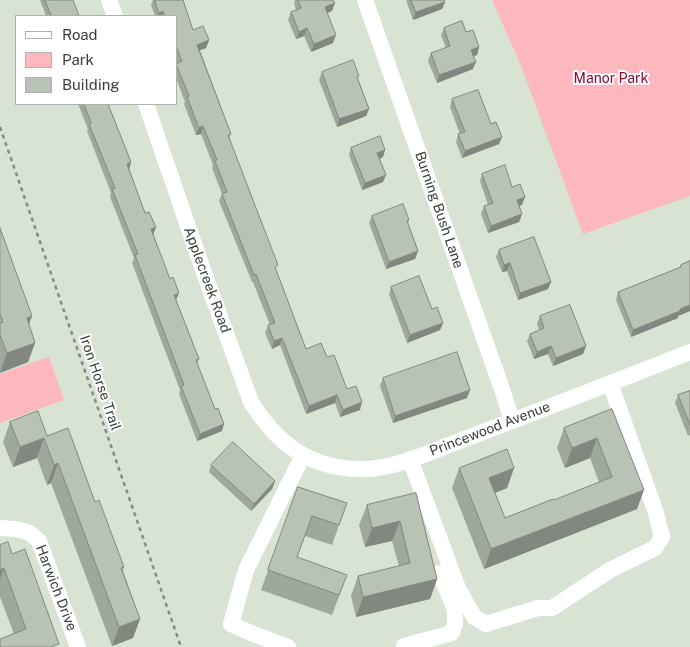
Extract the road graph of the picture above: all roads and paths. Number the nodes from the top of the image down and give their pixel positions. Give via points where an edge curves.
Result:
1 (109, 0) edge
2 (365, 0) edge
3 (115, 15) edge
4 (146, 105) edge
5 (0, 126) edge
6 (690, 352) edge
7 (610, 383) junction
8 (512, 421) junction
9 (287, 445) joint
10 (303, 455) junction
11 (404, 461) junction
12 (0, 528) edge
13 (404, 646) edge
14 (78, 647) edge
15 (181, 647) edge
16 (288, 647) edge

1 - 3 street
2 - 8 street, Burning Bush Lane
4 - 9 street, Applecreek Road via 251,402 274,434
5 - 15 path, Iron Horse Trail
6 - 7 street, Princewood Avenue
7 - 8 street, Princewood Avenue
7 - 11 street via 662,538 656,548 610,570 552,608 538,608 486,624 474,617 458,588
8 - 11 street, Princewood Avenue
9 - 10 street, Princewood Avenue
10 - 11 street, Princewood Avenue via 343,468 382,468
10 - 16 street via 246,570 231,624
11 - 13 street via 408,484 455,610 456,624 452,633
12 - 14 street, Harwich Drive via 30,533 39,541

